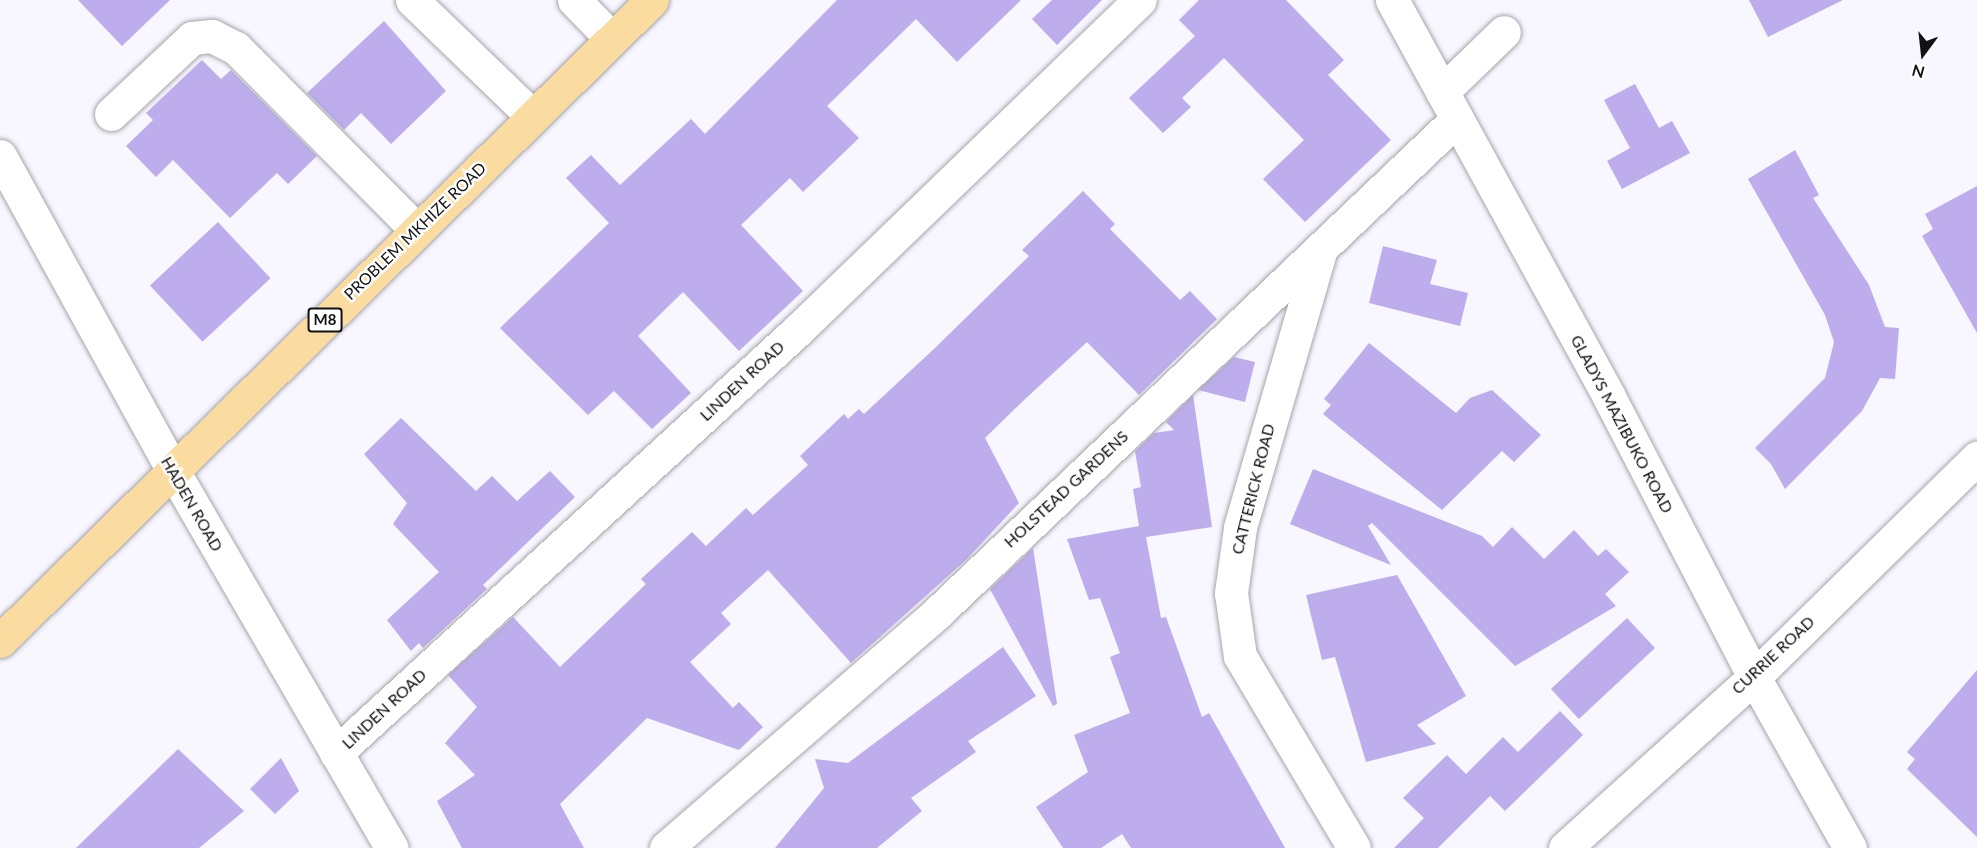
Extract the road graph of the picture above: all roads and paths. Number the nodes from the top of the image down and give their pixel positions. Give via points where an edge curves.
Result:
1 (412, 0) edge
2 (574, 0) edge
3 (652, 0) edge
4 (1140, 0) edge
5 (1392, 0) edge
6 (1504, 32) dead end
7 (612, 39) junction
8 (1450, 105) junction
9 (111, 114) dead end
10 (533, 117) junction
11 (0, 156) edge
12 (417, 231) junction
13 (1321, 249) junction
14 (1977, 458) edge
15 (172, 469) junction
16 (0, 640) edge
17 (1754, 677) junction
18 (336, 753) junction
19 (389, 847) edge
20 (666, 848) edge
21 (1354, 848) edge
22 (1565, 848) edge
23 (1850, 848) edge

1 - 10 street
2 - 7 street
3 - 7 main road, PROBLEM MKHIZE ROAD / M8
4 - 18 street, LINDEN ROAD via 798,330
5 - 8 street, GLADYS MAZIBUKO ROAD
6 - 8 street, HOLSTEAD GARDENS
7 - 10 main road, PROBLEM MKHIZE ROAD / M8
8 - 13 street, HOLSTEAD GARDENS
8 - 17 street, GLADYS MAZIBUKO ROAD via 1609,396
9 - 12 street via 192,38 212,36 236,48
10 - 12 main road, PROBLEM MKHIZE ROAD / M8
11 - 15 street, HADEN ROAD
12 - 15 main road, PROBLEM MKHIZE ROAD / M8
13 - 20 street, HOLSTEAD GARDENS via 937,613
13 - 21 street, CATTERICK ROAD via 1240,528 1230,593 1240,656
14 - 17 street, CURRIE ROAD
15 - 16 main road, PROBLEM MKHIZE ROAD / M8
15 - 18 street, HADEN ROAD
17 - 22 street, CURRIE ROAD
17 - 23 street, GLADYS MAZIBUKO ROAD
18 - 19 street, HADEN ROAD

